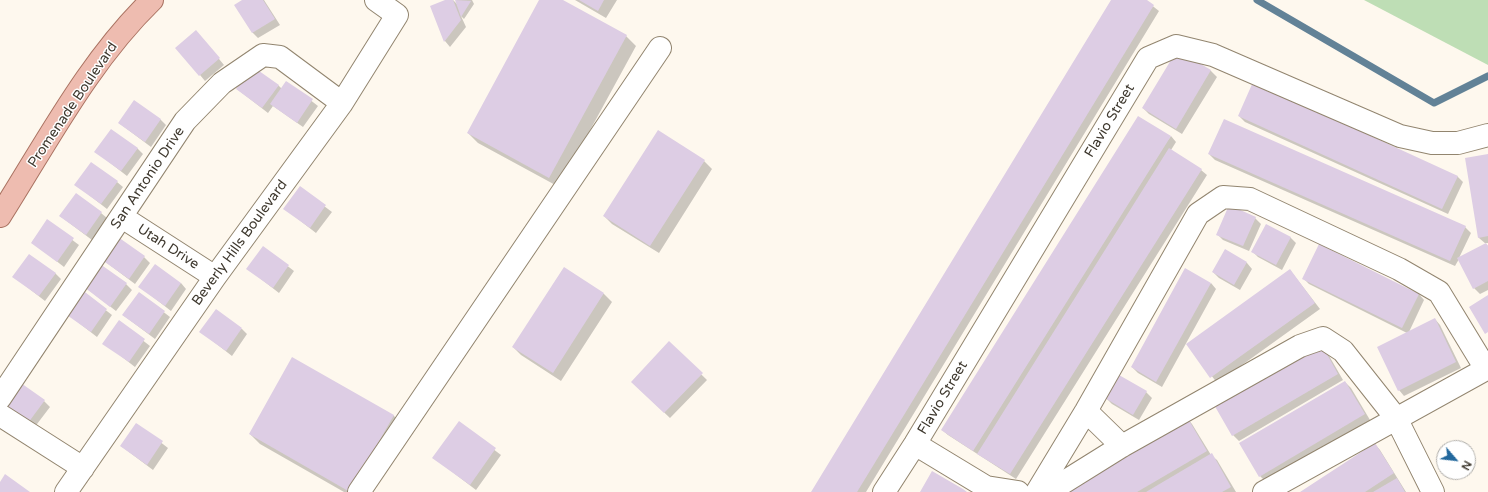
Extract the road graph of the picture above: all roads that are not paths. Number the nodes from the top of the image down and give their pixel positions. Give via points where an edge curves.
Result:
1 (152, 0) edge
2 (376, 0) edge
3 (660, 48) dead end
4 (342, 103) junction
5 (1488, 135) edge
6 (0, 216) edge
7 (122, 217) junction
8 (214, 277) junction
9 (1487, 368) edge
10 (0, 398) edge
11 (1086, 411) junction
12 (0, 414) edge
13 (1396, 418) junction
14 (915, 444) junction
15 (1122, 446) junction
16 (83, 468) junction
17 (66, 492) edge
18 (359, 492) edge
19 (884, 492) edge
20 (1018, 492) edge
21 (1037, 492) edge
22 (1043, 492) edge
23 (1264, 492) edge
24 (1433, 492) edge

1 - 6 main road, Promenade Boulevard via 132,20 92,72
2 - 4 street, Beverly Hills Boulevard via 398,15
3 - 18 street
4 - 7 street, San Antonio Drive via 280,57 263,55 222,83 185,121
4 - 8 street, Beverly Hills Boulevard
5 - 14 street, Flavio Street via 1458,143 1432,143 1400,136 1212,55 1176,46 1148,58
7 - 8 street, Utah Drive
7 - 10 street, San Antonio Drive
8 - 16 street, Beverly Hills Boulevard
9 - 11 street via 1439,292 1399,269 1250,199 1224,197 1198,214
9 - 13 street
11 - 15 street
11 - 21 street
12 - 16 street
13 - 15 street via 1343,351 1323,338 1300,346
13 - 23 street
13 - 24 street
14 - 19 street, Flavio Street
14 - 20 street via 986,487
15 - 22 street via 1061,484
16 - 17 street, Beverly Hills Boulevard

